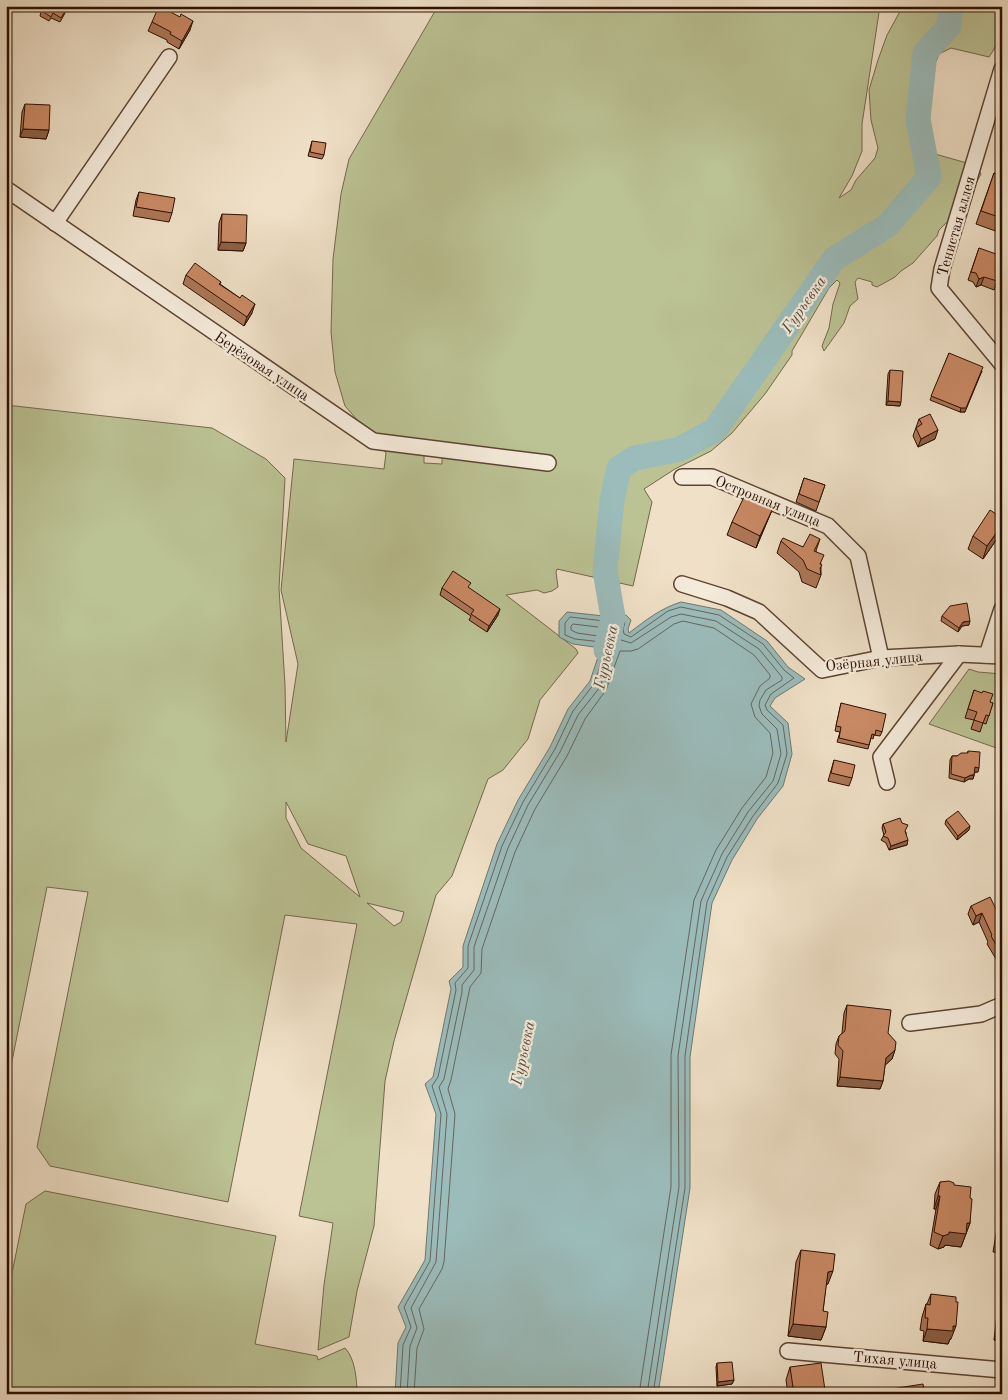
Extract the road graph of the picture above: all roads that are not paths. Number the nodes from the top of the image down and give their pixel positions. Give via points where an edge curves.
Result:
1 (170, 57) dead end
2 (1002, 69) edge
3 (6, 189) edge
4 (54, 223) junction
5 (1002, 364) edge
6 (548, 463) dead end
7 (682, 477) dead end
8 (682, 584) dead end
9 (1002, 609) edge
10 (959, 654) junction
11 (994, 655) edge
12 (881, 658) junction
13 (887, 782) dead end
14 (1002, 1005) edge
15 (910, 1024) dead end
16 (788, 1351) dead end
17 (1002, 1370) edge

1 - 4 street
2 - 5 street, Тенистая аллея via 938,288
3 - 4 street, Берёзовая улица
4 - 6 street, Берёзовая улица via 373,441
7 - 12 street, Островная улица via 712,477 828,526 858,556
8 - 12 street, Озёрная улица via 759,612 822,670
9 - 11 street
10 - 11 street, Озёрная улица
10 - 12 street, Озёрная улица
10 - 13 street via 881,757
14 - 15 street via 981,1014
16 - 17 street, Тихая улица

